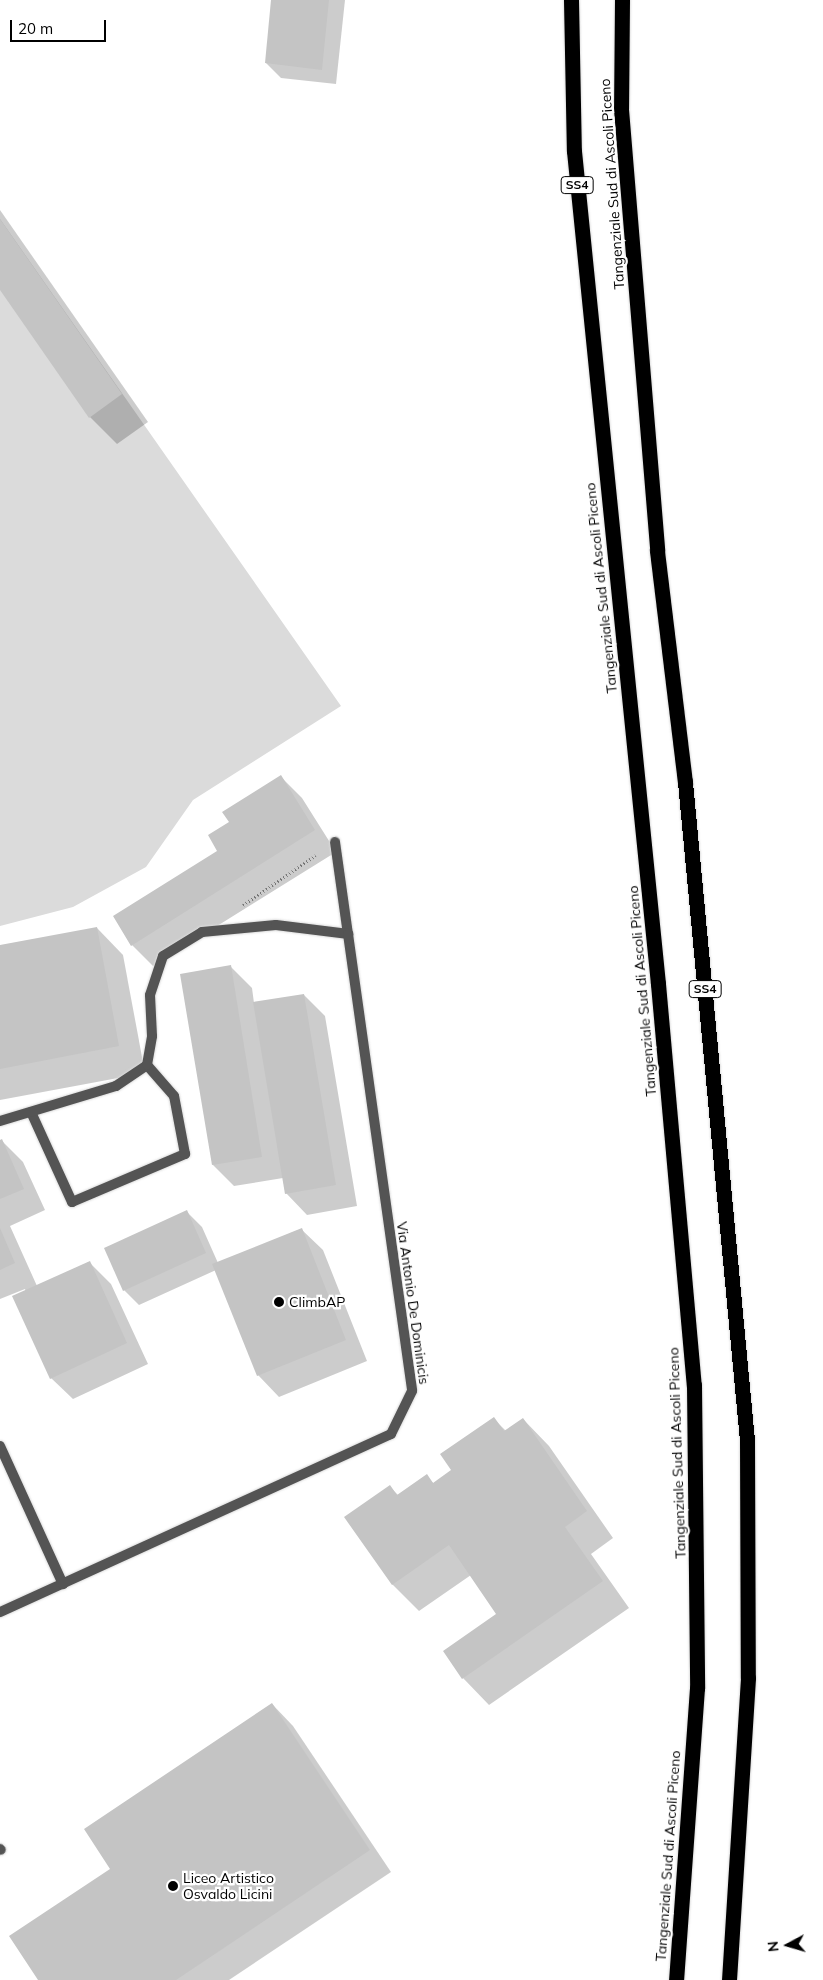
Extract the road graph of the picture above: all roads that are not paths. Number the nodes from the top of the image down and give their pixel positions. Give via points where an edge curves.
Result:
1 (571, 0) edge
2 (622, 0) edge
3 (335, 842) road end
4 (348, 934) junction
5 (147, 1065) junction
6 (31, 1112) junction
7 (0, 1121) edge
8 (0, 1446) edge
9 (63, 1584) junction
10 (0, 1612) edge
11 (676, 1980) edge
12 (729, 1980) edge

1 - 11 highway, Tangenziale Sud di Ascoli Piceno / SS4 via 574,152 658,984 694,1385 697,1688
2 - 12 highway, Tangenziale Sud di Ascoli Piceno / SS4 via 621,109 656,541 685,782 747,1440 748,1678
3 - 4 street, Via Antonio De Dominicis
4 - 5 street via 276,925 202,932 163,956 150,995 152,1036
4 - 9 street, Via Antonio De Dominicis via 412,1391 391,1434
5 - 6 street via 116,1086
5 - 6 street via 174,1096 185,1154 72,1202
6 - 7 street
8 - 9 street
9 - 10 street, Via Antonio De Dominicis

